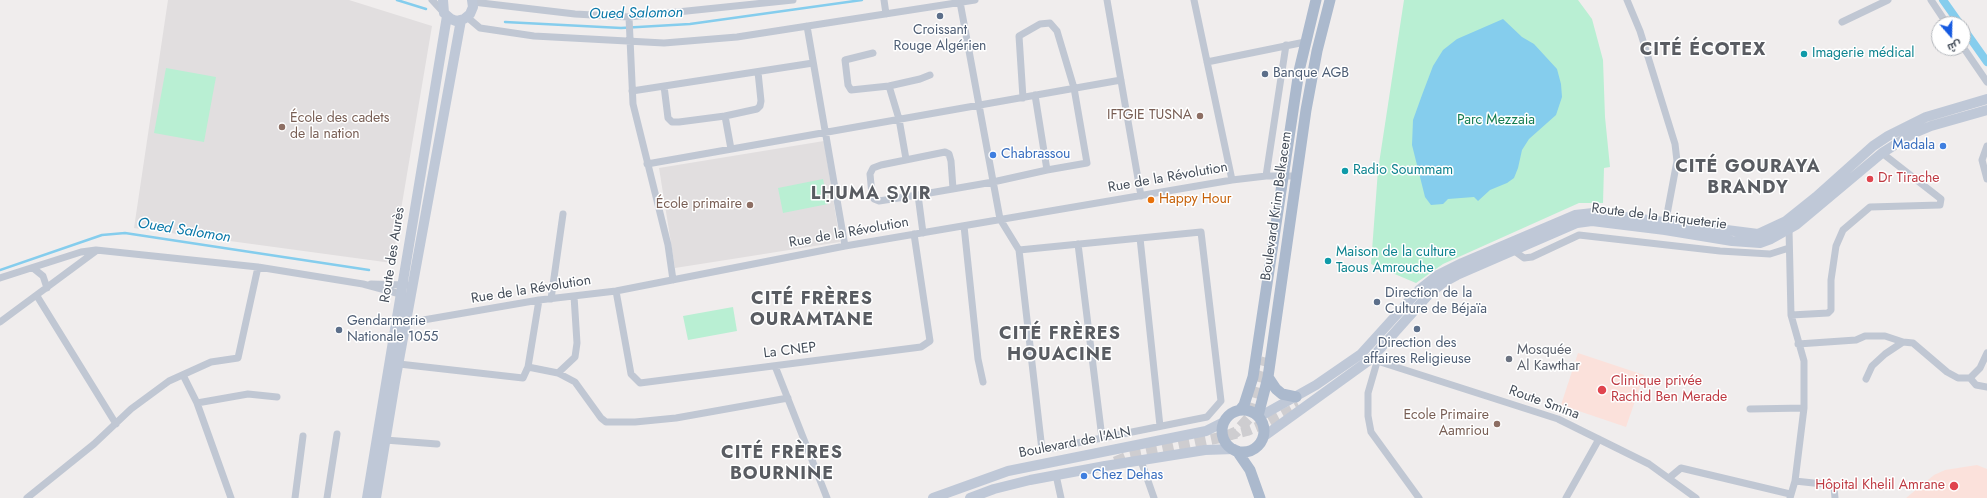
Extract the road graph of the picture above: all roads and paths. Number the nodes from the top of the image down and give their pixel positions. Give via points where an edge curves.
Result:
1 (432, 0) edge
2 (443, 0) edge
3 (793, 0) edge
4 (884, 0) edge
5 (974, 0) edge
6 (1106, 0) edge
7 (1194, 0) edge
8 (1316, 0) edge
9 (1330, 0) edge
10 (1627, 0) edge
11 (1888, 0) edge
12 (1931, 0) edge
13 (472, 1) edge
14 (960, 2) junction
15 (886, 11) junction
16 (445, 14) junction
17 (1942, 16) edge
18 (629, 17) junction
19 (464, 19) junction
20 (1842, 22) dead end
21 (807, 26) junction
22 (630, 42) junction
23 (1305, 42) junction
24 (1286, 45) junction
25 (873, 53) dead end
26 (1969, 56) edge
27 (1207, 62) junction
28 (813, 63) junction
29 (758, 72) junction
30 (930, 74) dead end
31 (1121, 80) junction
32 (1987, 82) edge
33 (664, 86) junction
34 (890, 86) junction
35 (1074, 88) junction
36 (632, 91) junction
37 (1035, 95) junction
38 (1023, 98) junction
39 (1987, 99) edge
40 (980, 105) junction
41 (1987, 110) edge
42 (725, 116) junction
43 (899, 120) junction
44 (826, 132) junction
45 (1987, 146) edge
46 (732, 149) junction
47 (1882, 153) junction
48 (906, 159) junction
49 (647, 164) junction
50 (1047, 170) junction
51 (1283, 175) junction
52 (1266, 176) junction
53 (1297, 176) junction
54 (1987, 179) edge
55 (1232, 180) junction
56 (993, 182) junction
57 (953, 189) junction
58 (918, 195) junction
59 (1141, 196) junction
60 (562, 214) dead end
61 (1576, 219) junction
62 (1000, 220) junction
63 (1665, 225) junction
64 (964, 226) junction
65 (1789, 229) junction
66 (923, 232) junction
67 (914, 234) junction
68 (1580, 235) junction
69 (1140, 238) junction
70 (1078, 244) junction
71 (845, 246) junction
72 (1789, 248) junction
73 (96, 250) junction
74 (1019, 250) junction
75 (1514, 250) junction
76 (258, 267) junction
77 (33, 268) junction
78 (0, 278) edge
79 (673, 280) junction
80 (359, 284) junction
81 (47, 288) junction
82 (406, 290) junction
83 (616, 291) junction
84 (37, 296) junction
85 (574, 296) junction
86 (551, 299) junction
87 (538, 300) junction
88 (1791, 315) junction
89 (0, 322) edge
90 (406, 322) junction
91 (1903, 342) junction
92 (1798, 344) junction
93 (1987, 353) edge
94 (1374, 360) junction
95 (399, 364) junction
96 (775, 366) junction
97 (528, 367) junction
98 (558, 373) junction
99 (183, 375) junction
100 (1268, 376) junction
101 (1970, 378) junction
102 (1866, 379) dead end
103 (983, 382) dead end
104 (1987, 387) edge
105 (277, 397) dead end
106 (1296, 397) junction
107 (788, 398) junction
108 (197, 402) junction
109 (1804, 408) junction
110 (1750, 409) dead end
111 (1240, 410) junction
112 (1258, 417) junction
113 (1224, 422) junction
114 (116, 424) junction
115 (1160, 426) junction
116 (336, 434) dead end
117 (303, 436) dead end
118 (1263, 437) junction
119 (1102, 438) junction
120 (1599, 439) junction
121 (385, 440) junction
122 (437, 444) dead end
123 (1255, 448) junction
124 (1042, 450) junction
125 (1235, 450) junction
126 (1141, 461) junction
127 (1044, 464) junction
128 (1250, 470) junction
129 (1056, 475) junction
130 (1669, 478) junction
131 (1794, 482) junction
132 (1790, 496) edge
133 (27, 498) edge
134 (231, 498) edge
135 (295, 498) edge
136 (327, 498) edge
137 (367, 498) edge
138 (376, 498) edge
139 (827, 498) edge
140 (933, 498) edge
141 (970, 498) edge
142 (1061, 498) edge
143 (1154, 498) edge
144 (1260, 498) edge
145 (1419, 498) edge
146 (1566, 498) edge
147 (1696, 498) edge
148 (1834, 498) edge

1 - 16 street
2 - 16 street, Route des Aurès
3 - 18 street
4 - 15 street
5 - 14 street
6 - 31 street
7 - 27 street
8 - 23 main road, Boulevard Krim Belkacem
9 - 53 main road, Boulevard Krim Belkacem via 1317,51
10 - 63 street via 1640,31 1675,144 1677,161
11 - 20 street
12 - 17 street
13 - 18 street via 575,14
13 - 19 street, Route des Aurès via 472,10
14 - 15 street
14 - 40 street
15 - 21 street
16 - 19 street via 456,20
16 - 82 street, Route des Aurès
18 - 22 street
19 - 22 street via 480,28 549,37
19 - 82 street, Route des Aurès
21 - 22 street via 737,37
21 - 28 street
22 - 36 street
23 - 24 street
23 - 51 main road, Boulevard Krim Belkacem
24 - 27 street
24 - 52 street
25 - 34 street via 845,60 848,85 851,90
26 - 32 street
27 - 55 street
28 - 29 street
28 - 44 street
29 - 33 street
29 - 42 street via 760,106 757,109
30 - 34 street
31 - 35 street
31 - 59 street
33 - 36 street
33 - 42 street via 668,118 672,122
34 - 43 street
35 - 37 street
35 - 38 street via 1057,31 1050,24 1040,24 1019,36
35 - 50 street via 1087,163
36 - 49 street
37 - 38 street
37 - 50 street
38 - 40 street
39 - 63 street, Route de la Briqueterie via 1926,117 1888,136 1786,221 1758,234
40 - 43 street
40 - 56 street
41 - 47 street, Route de la Briqueterie via 1931,126 1912,134
42 - 46 street
43 - 44 street
43 - 48 street
44 - 46 street
44 - 71 street
45 - 54 street via 1982,160
46 - 49 street
47 - 65 street, Route de la Briqueterie
47 - 88 street via 1941,199 1940,205 1870,207 1843,230 1836,246 1831,280 1831,310 1828,313
48 - 57 street via 940,153 949,154
48 - 58 street via 873,168 870,174 872,195 879,201
49 - 79 street via 668,245
50 - 56 street
51 - 52 street, Rue de la Révolution
51 - 53 street, Rue de la Révolution
51 - 111 main road, Boulevard Krim Belkacem via 1253,377
52 - 55 street, Rue de la Révolution
53 - 100 main road, Boulevard Krim Belkacem
55 - 59 street, Rue de la Révolution
56 - 57 street
56 - 62 street
57 - 58 street
58 - 66 street
59 - 62 street, Rue de la Révolution
60 - 86 street
61 - 63 street, Route de la Briqueterie
61 - 68 street
61 - 75 street, Route de la Briqueterie
61 - 106 street, Route de la Briqueterie via 1462,263 1438,275 1419,290 1361,354
62 - 64 street, Rue de la Révolution
62 - 74 street
63 - 65 street, Route de la Briqueterie via 1732,241 1760,243
64 - 66 street, Rue de la Révolution
64 - 103 street via 978,359
65 - 72 street
66 - 67 street, Rue de la Révolution
67 - 71 street, Rue de la Révolution
67 - 96 street, La CNEP via 930,341 921,347
68 - 72 street via 1720,251 1770,254
68 - 75 street via 1532,257 1524,258
69 - 70 street
69 - 115 street
69 - 115 street via 1201,232 1221,401 1207,417
70 - 74 street
70 - 119 street
71 - 79 street, Rue de la Révolution
72 - 88 street
73 - 76 street
73 - 77 street via 81,252
73 - 81 street
74 - 124 street
75 - 94 street, Route de la Briqueterie via 1444,282 1421,302
76 - 80 street
76 - 99 street via 238,358 211,362
77 - 78 street
77 - 81 street via 43,276
79 - 83 street, Rue de la Révolution
80 - 82 street
80 - 82 street
81 - 84 street
82 - 90 street, Route des Aurès
82 - 137 street, Route des Aurès
83 - 85 street, Rue de la Révolution
83 - 96 street, La CNEP via 631,374 640,383
84 - 89 street
84 - 114 street
85 - 86 street, Rue de la Révolution
85 - 98 street via 575,357
86 - 87 street, Rue de la Révolution
87 - 90 street, Rue de la Révolution
87 - 97 street
88 - 92 street
90 - 95 street, Route des Aurès
91 - 92 street via 1885,336 1873,336
91 - 101 street via 1913,343 1947,372 1958,378
91 - 102 street via 1872,366
92 - 109 street via 1804,360
93 - 101 street via 1980,368
94 - 118 street, Route de la Briqueterie
94 - 120 street, Route Smina via 1558,419
94 - 145 street via 1368,393 1371,432
95 - 97 street via 523,378
95 - 121 street, Route des Aurès
96 - 107 street
97 - 98 street
98 - 107 street via 574,382 606,422 676,418
99 - 108 street
99 - 114 street via 169,381 131,409
100 - 106 main road via 1276,390
100 - 112 main road, Boulevard Krim Belkacem
101 - 104 street via 1976,385
105 - 108 street via 248,394
106 - 112 street, Route de la Briqueterie
107 - 139 street
108 - 134 street
109 - 110 street
109 - 131 street
111 - 112 main road via 1252,412
111 - 113 main road via 1230,414
112 - 118 main road via 1263,426
113 - 125 main road via 1223,438
113 - 127 street, Boulevard de l'ALN via 1206,431
114 - 133 street
115 - 119 street
116 - 136 street
117 - 135 street
118 - 123 main road
119 - 124 street
120 - 130 street, Route Smina via 1649,464
120 - 146 street
121 - 122 street
121 - 138 street, Route des Aurès
123 - 125 main road via 1246,451
123 - 128 main road
124 - 127 street
125 - 126 street, Boulevard de l'ALN via 1205,450
125 - 128 main road
126 - 129 street, Boulevard de l'ALN
126 - 143 street
127 - 140 street, Boulevard de l'ALN via 1008,471
128 - 144 main road
129 - 141 street, Boulevard de l'ALN via 994,489
129 - 142 street
130 - 132 street via 1681,468
130 - 147 street, Route Smina
131 - 132 street
131 - 148 street via 1832,485

